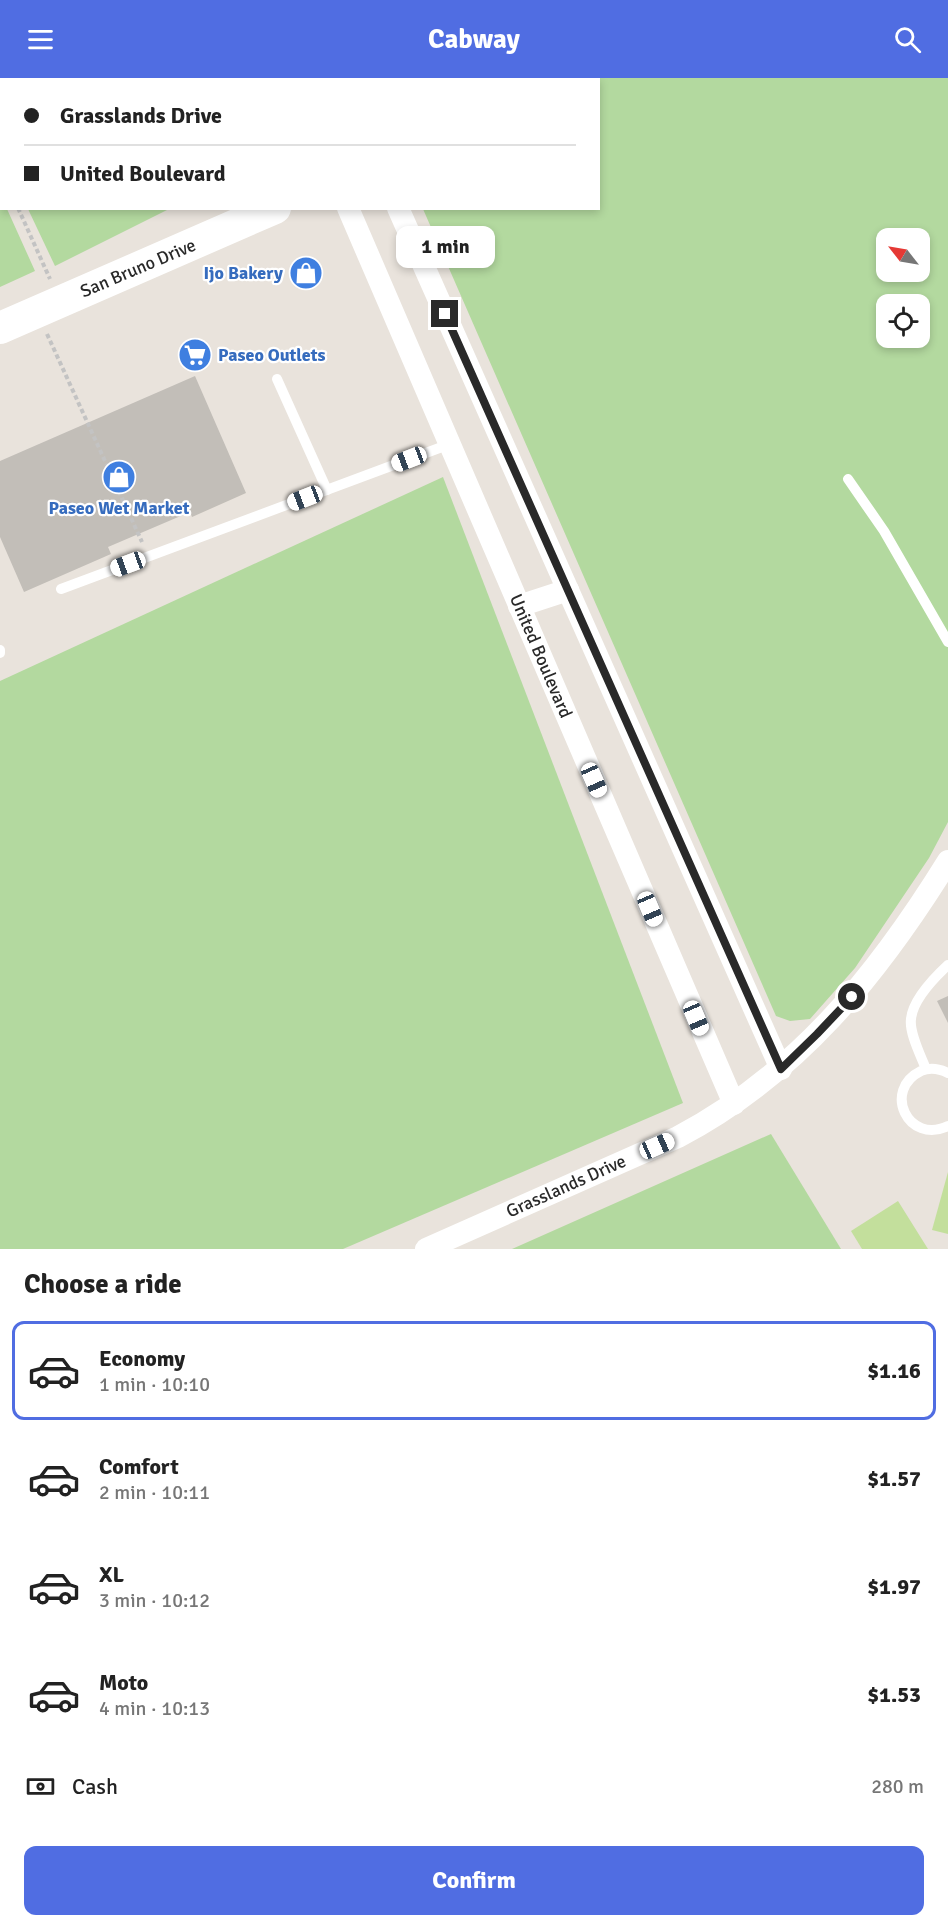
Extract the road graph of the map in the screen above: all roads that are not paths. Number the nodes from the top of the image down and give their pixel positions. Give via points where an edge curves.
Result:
1 (270, 210) edge
2 (349, 210) edge
3 (399, 210) edge
4 (0, 328) edge
5 (277, 379) dead end
6 (450, 444) junction
7 (849, 479) dead end
8 (327, 490) junction
9 (60, 589) dead end
10 (568, 590) junction
11 (519, 606) junction
12 (947, 636) edge
13 (948, 861) edge
14 (948, 965) edge
15 (781, 1069) junction
16 (926, 1069) junction
17 (948, 1073) edge
18 (734, 1104) junction
19 (948, 1126) edge
20 (426, 1249) edge

1 - 4 main road, San Bruno Drive
2 - 6 street, United Boulevard
3 - 10 street
5 - 8 lane
6 - 8 lane
6 - 11 street, United Boulevard
7 - 12 lane
8 - 9 lane
10 - 11 street
10 - 15 street
11 - 18 street, United Boulevard
13 - 15 street, Grasslands Drive via 852,997
14 - 16 lane via 920,997 910,1020
15 - 18 street, Grasslands Drive
16 - 17 lane
16 - 19 lane via 912,1075 903,1087 901,1102 906,1117 917,1127 932,1131
18 - 20 street, Grasslands Drive via 678,1137

